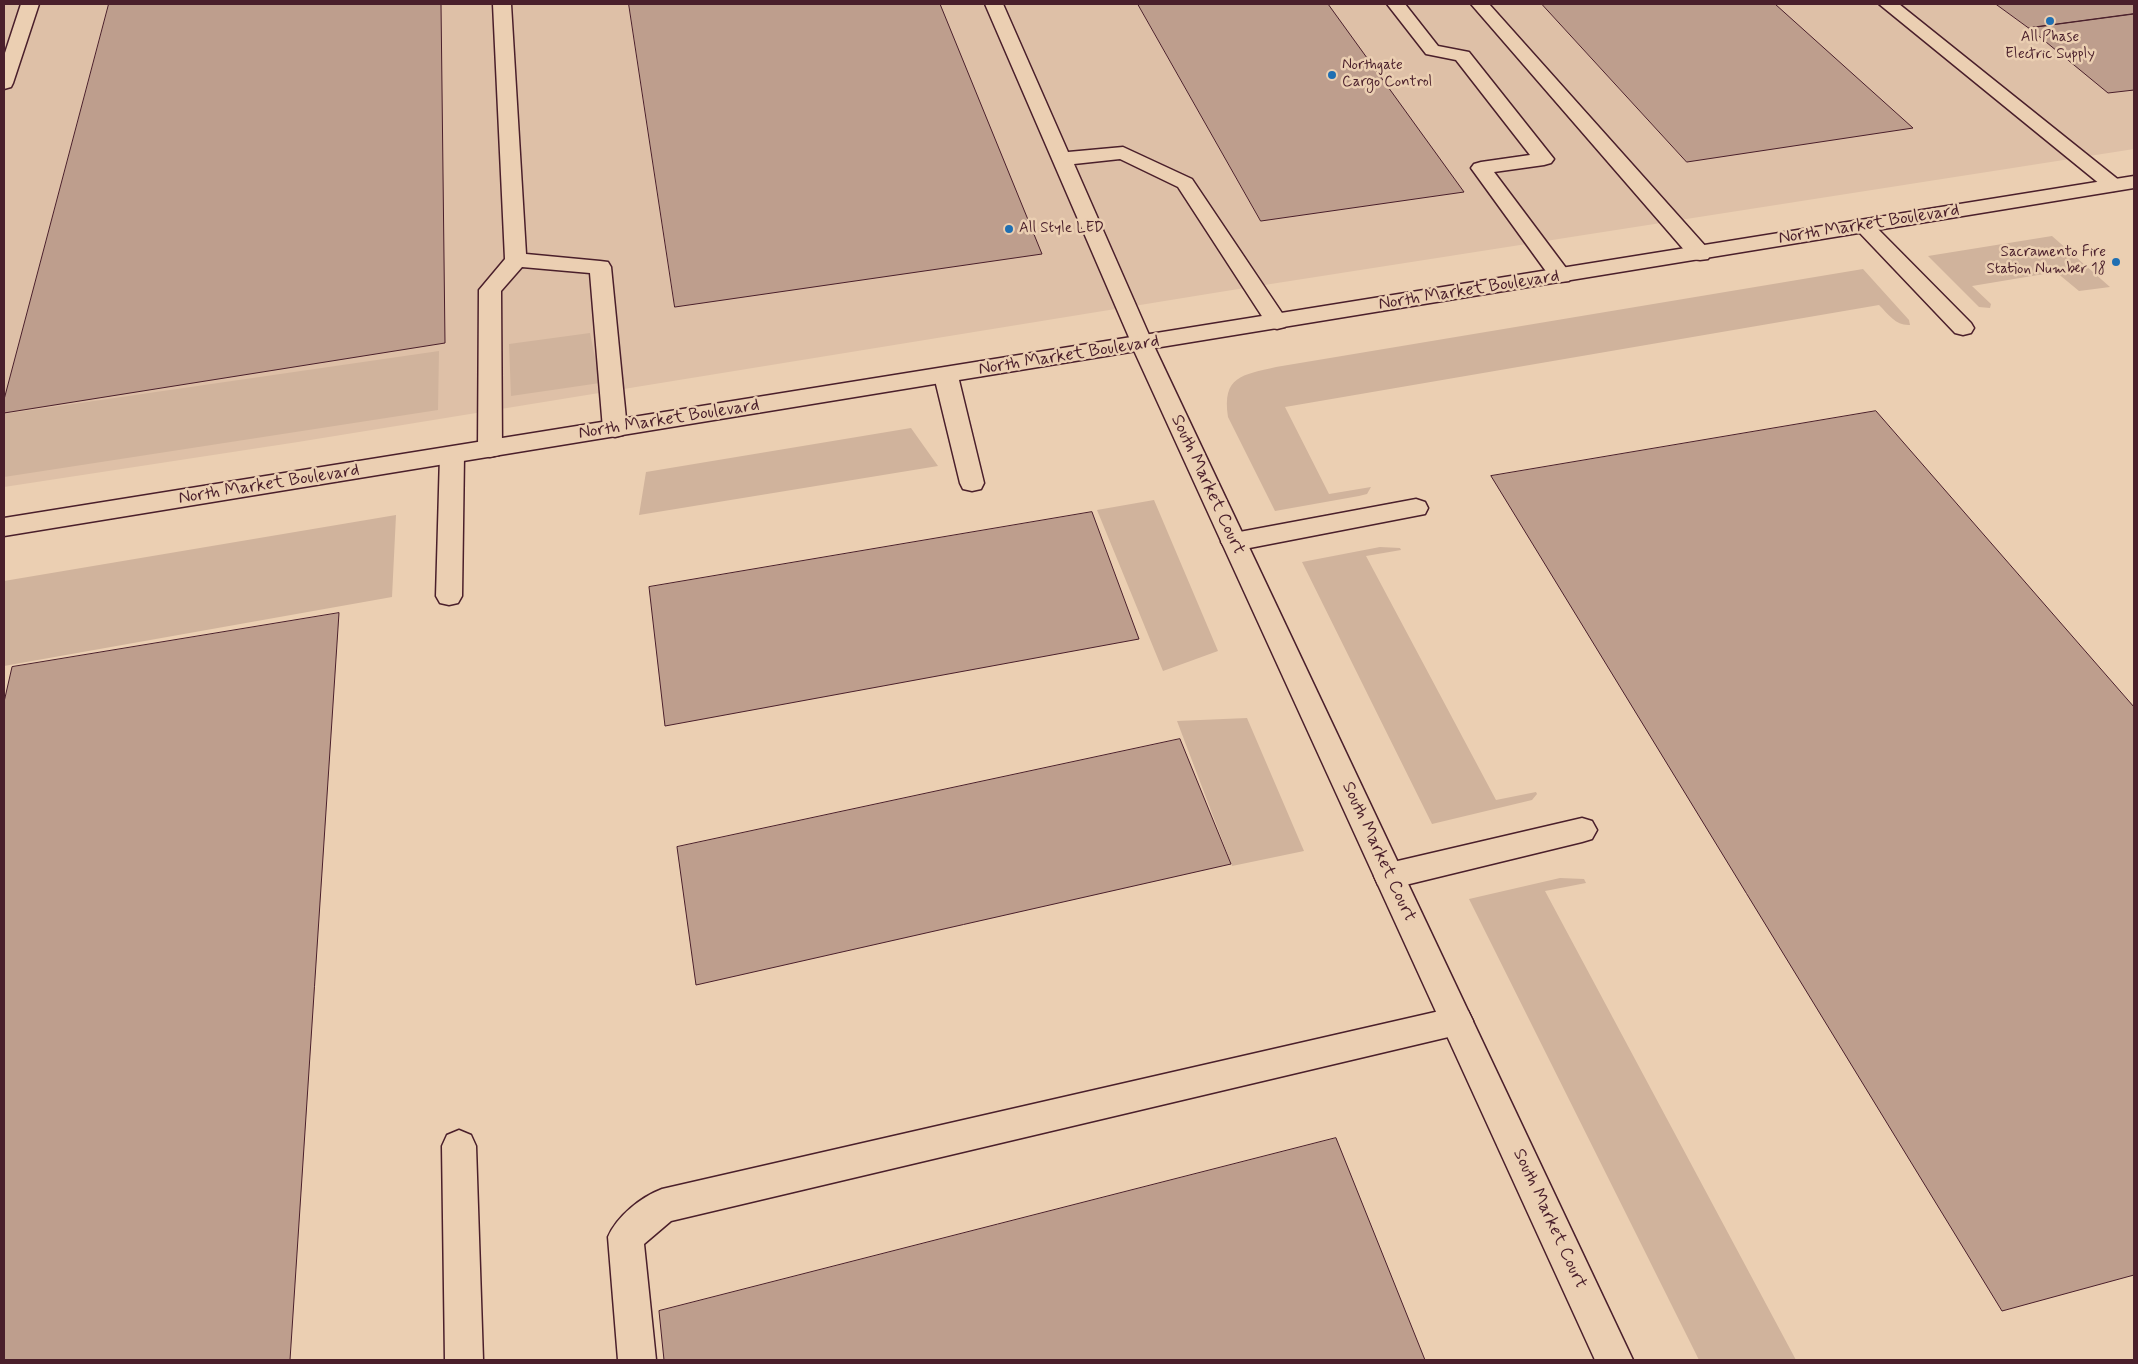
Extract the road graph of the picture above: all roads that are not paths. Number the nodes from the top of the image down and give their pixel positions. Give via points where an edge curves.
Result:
1 (30, 4) edge
2 (502, 4) edge
3 (994, 4) edge
4 (1396, 4) edge
5 (1480, 4) edge
6 (1888, 4) edge
7 (4, 83) edge
8 (1061, 159) junction
9 (2124, 184) edge
10 (1864, 226) junction
11 (1700, 254) junction
12 (516, 260) junction
13 (1561, 276) junction
14 (1277, 322) junction
15 (1963, 328) dead end
16 (1142, 344) junction
17 (946, 376) junction
18 (615, 429) junction
19 (490, 449) junction
20 (452, 455) junction
21 (972, 483) dead end
22 (1416, 508) dead end
23 (4, 528) edge
24 (1234, 542) junction
25 (449, 596) dead end
26 (1582, 830) dead end
27 (1389, 876) junction
28 (1457, 1021) junction
29 (459, 1146) dead end
30 (464, 1360) edge
31 (637, 1360) edge
32 (1614, 1360) edge

1 - 7 main road
2 - 12 main road
3 - 8 main road, South Market Court
4 - 13 main road via 1432,50 1462,56 1544,159 1481,168
5 - 11 main road
6 - 9 main road
8 - 14 main road via 1123,153 1185,183
8 - 16 main road, South Market Court
9 - 10 main road, North Market Boulevard
10 - 11 main road, North Market Boulevard
10 - 15 main road
11 - 13 main road, North Market Boulevard
12 - 18 main road via 600,267
12 - 19 main road via 490,290
13 - 14 main road, North Market Boulevard
14 - 16 main road, North Market Boulevard
16 - 17 main road, North Market Boulevard
16 - 24 main road, South Market Court
17 - 18 main road, North Market Boulevard
17 - 21 main road
18 - 19 main road, North Market Boulevard
19 - 20 main road, North Market Boulevard
20 - 23 main road, North Market Boulevard
20 - 25 main road
22 - 24 main road
24 - 27 main road, South Market Court
26 - 27 main road
27 - 28 main road, South Market Court
28 - 31 main road via 662,1206 626,1237
28 - 32 main road, South Market Court
29 - 30 main road

